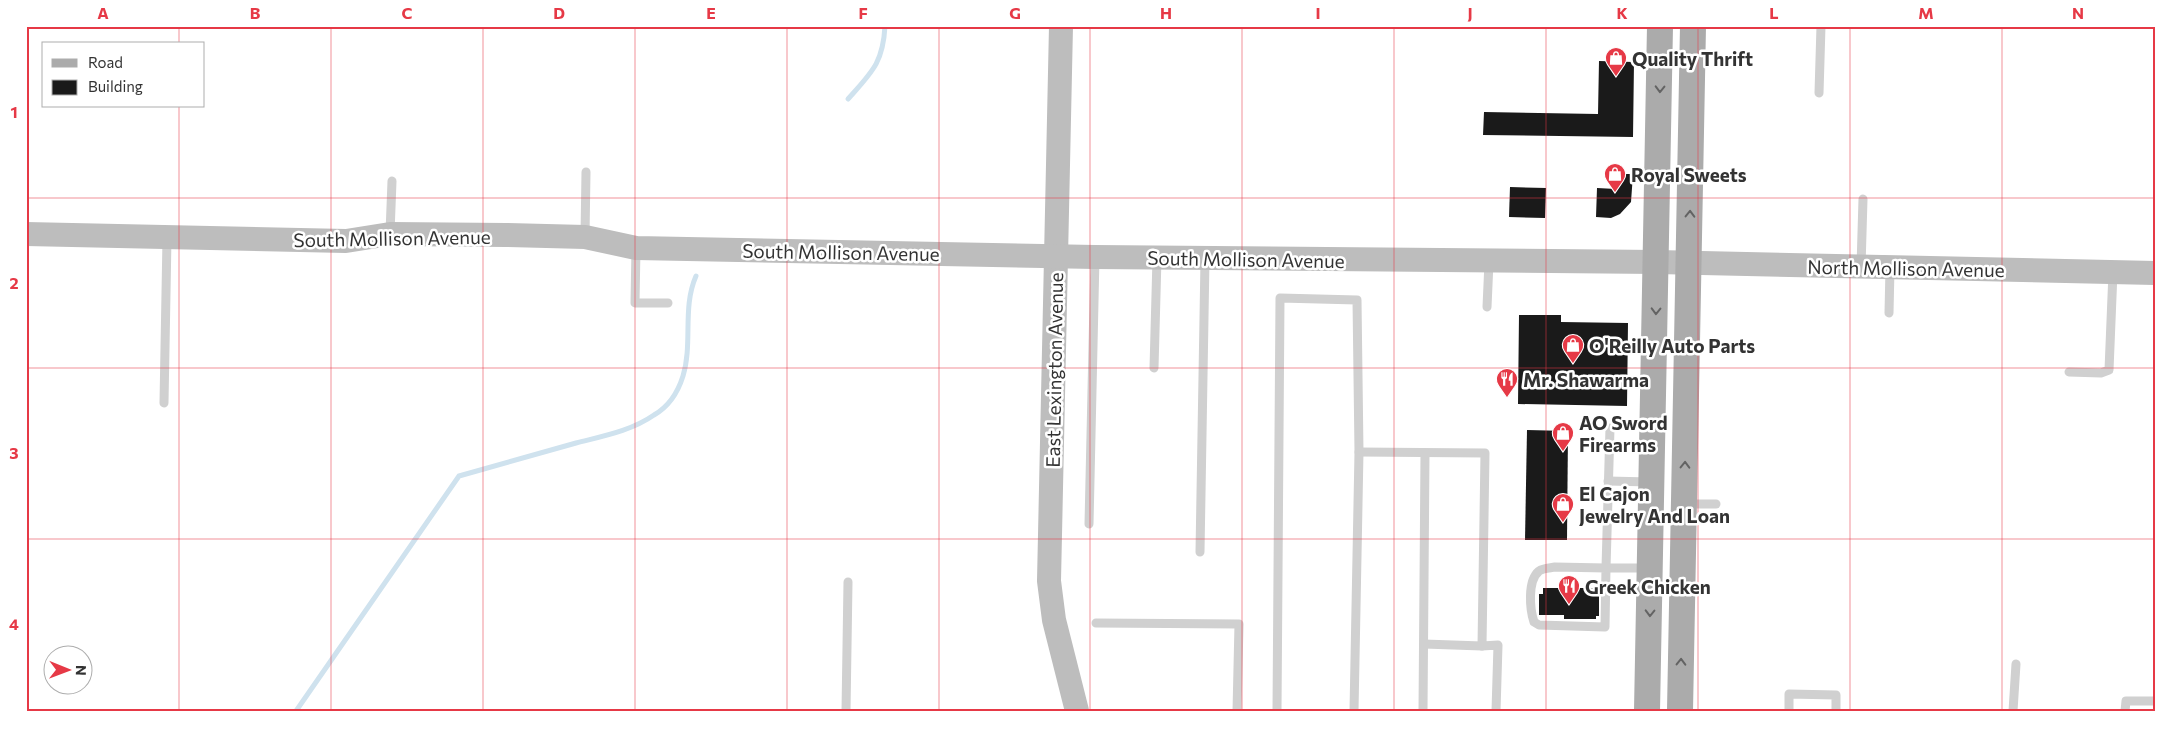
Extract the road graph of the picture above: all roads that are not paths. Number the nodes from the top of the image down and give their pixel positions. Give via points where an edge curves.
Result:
1 (1061, 26) edge
2 (1660, 26) edge
3 (1693, 26) edge
4 (1821, 26) edge
5 (1819, 93) dead end
6 (586, 172) dead end
7 (392, 181) dead end
8 (1863, 199) dead end
9 (26, 234) edge
10 (390, 234) junction
11 (585, 237) junction
12 (167, 238) junction
13 (636, 248) junction
14 (1056, 256) junction
15 (1096, 257) junction
16 (1157, 258) junction
17 (1206, 258) junction
18 (1488, 262) junction
19 (1657, 262) junction
20 (1689, 263) junction
21 (1861, 268) junction
22 (1890, 268) junction
23 (2112, 272) junction
24 (2155, 273) edge
25 (668, 303) dead end
26 (1487, 307) dead end
27 (1889, 313) dead end
28 (1154, 368) dead end
29 (2070, 372) dead end
30 (164, 403) dead end
31 (1610, 428) dead end
32 (1359, 452) junction
33 (1425, 453) junction
34 (1608, 481) junction
35 (1652, 482) junction
36 (1684, 504) junction
37 (1716, 504) dead end
38 (1089, 524) dead end
39 (1200, 552) dead end
40 (1606, 568) junction
41 (1650, 568) junction
42 (848, 582) dead end
43 (1096, 622) dead end
44 (1424, 644) junction
45 (1482, 646) junction
46 (2016, 664) dead end
47 (2155, 701) edge
48 (846, 711) edge
49 (1077, 711) edge
50 (1237, 711) edge
51 (1277, 711) edge
52 (1354, 711) edge
53 (1423, 711) edge
54 (1496, 711) edge
55 (1647, 711) edge
56 (1680, 711) edge
57 (1789, 711) edge
58 (1836, 711) edge
59 (2013, 711) edge
60 (2125, 711) edge

1 - 14 main road, East Lexington Avenue
2 -> 19 main road
20 -> 3 main road
4 - 5 lane
6 - 11 lane
7 - 10 lane
8 - 21 lane
9 - 12 main road, South Mollison Avenue
10 - 11 main road, South Mollison Avenue
10 - 12 main road, South Mollison Avenue via 346,241
11 - 13 main road, South Mollison Avenue
12 - 30 lane
13 - 14 main road, South Mollison Avenue
13 - 25 lane via 635,303
14 - 15 main road, South Mollison Avenue
14 - 49 main road, East Lexington Avenue via 1048,581 1054,620
15 - 16 main road, South Mollison Avenue
15 - 38 lane
16 - 17 main road, South Mollison Avenue
16 - 28 lane
17 - 18 main road, South Mollison Avenue
17 - 39 lane
18 - 19 main road, South Mollison Avenue
18 - 26 lane
19 - 20 main road, North Mollison Avenue
19 -> 35 main road
20 - 21 main road, North Mollison Avenue
36 -> 20 main road
21 - 22 main road, North Mollison Avenue
22 - 23 main road, North Mollison Avenue
22 - 27 lane
23 - 24 main road, North Mollison Avenue
23 - 29 lane via 2109,370 2101,373
31 - 34 lane
32 - 33 lane
32 - 51 lane via 1357,300 1280,298
32 - 52 lane
33 - 44 lane
33 - 45 lane via 1486,453
34 - 35 lane
34 - 40 lane
35 - 41 main road
36 - 37 lane
56 -> 36 main road
40 - 40 lane via 1544,569 1534,577 1534,622 1539,625 1605,627
40 - 41 lane
41 -> 55 main road
42 - 48 lane
43 - 50 lane via 1239,624
44 - 45 lane
44 - 53 lane
45 - 54 lane via 1498,645
46 - 59 lane
47 - 60 lane via 2126,701
57 - 58 lane via 1790,694 1836,695

